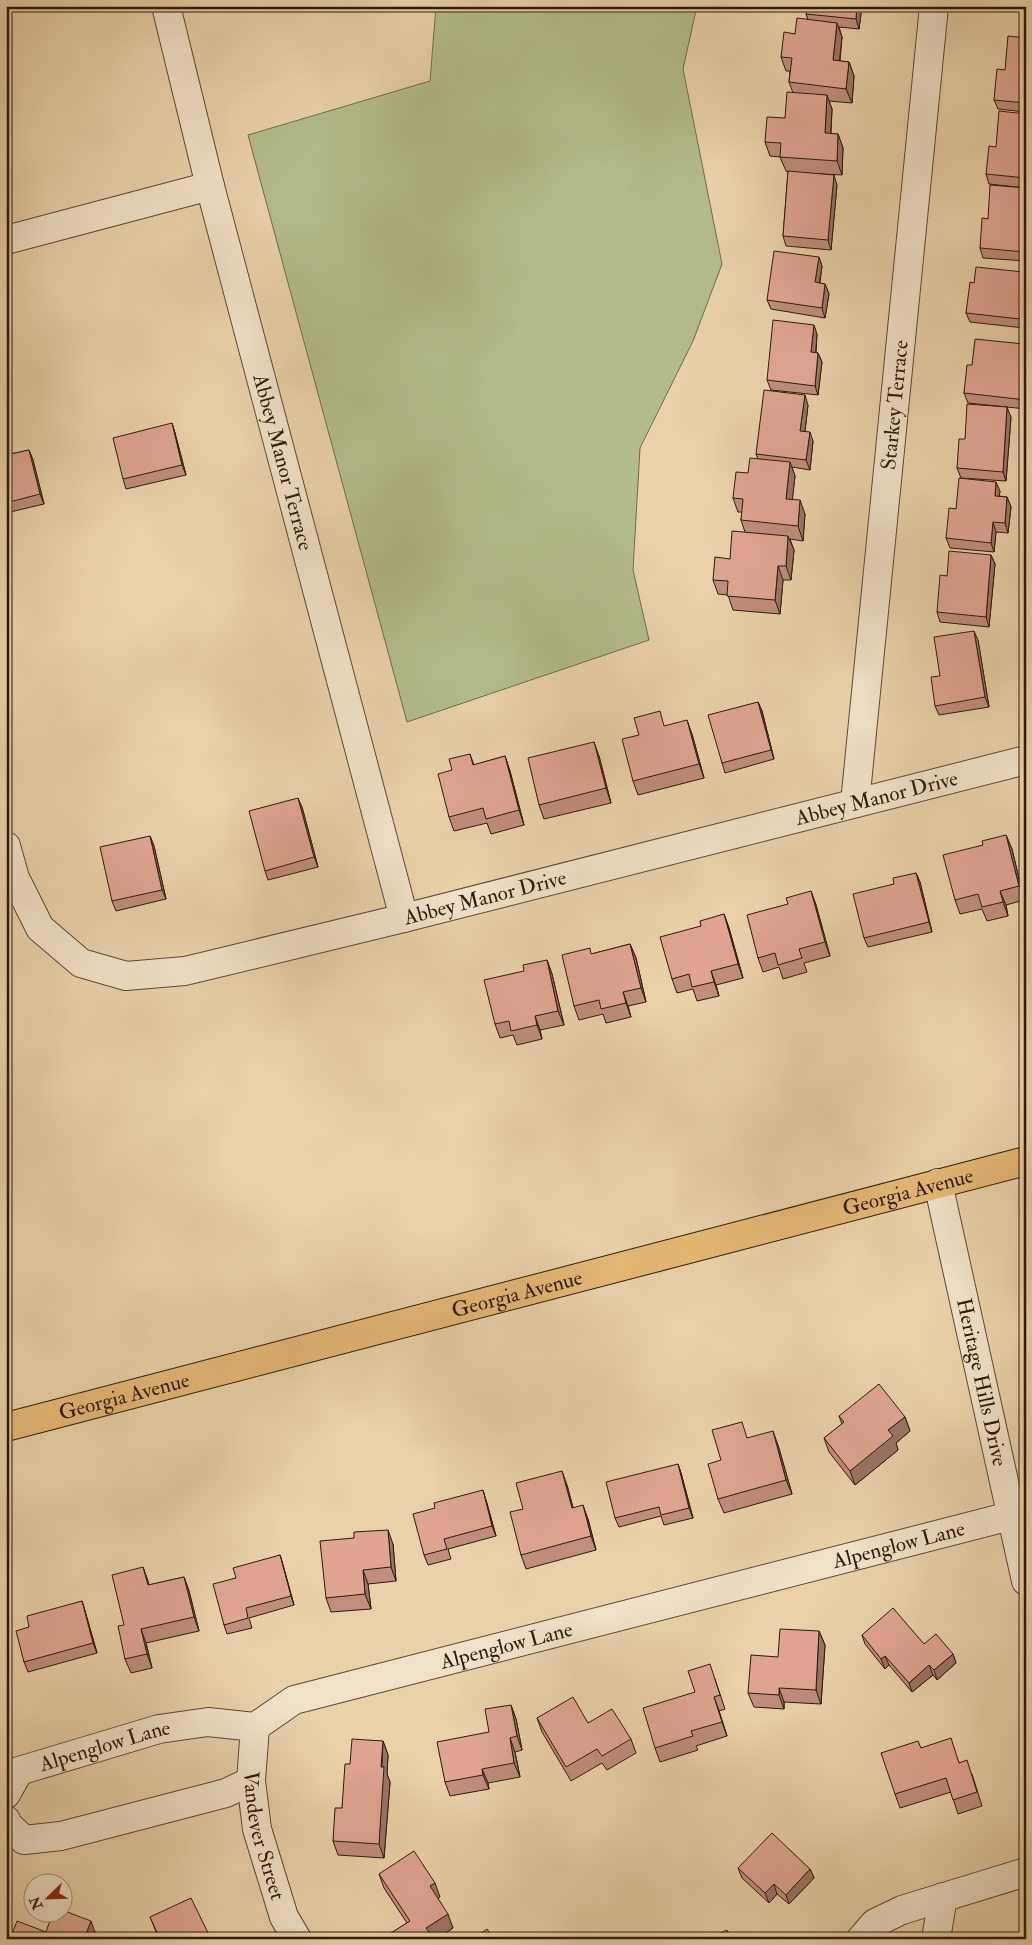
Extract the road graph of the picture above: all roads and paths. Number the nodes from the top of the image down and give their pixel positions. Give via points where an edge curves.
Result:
1 (166, 6) edge
2 (934, 6) edge
3 (210, 186) junction
4 (6, 240) edge
5 (1026, 760) edge
6 (855, 804) junction
7 (6, 846) edge
8 (404, 918) junction
9 (1026, 1161) edge
10 (938, 1183) junction
11 (6, 1427) edge
12 (1018, 1514) edge
13 (1026, 1581) edge
14 (254, 1727) junction
15 (251, 1781) junction
16 (6, 1794) edge
17 (6, 1820) edge
18 (1026, 1872) edge
19 (943, 1898) junction
20 (297, 1939) edge
21 (861, 1939) edge
22 (936, 1939) edge

1 - 3 street, Abbey Manor Terrace
2 - 6 street, Starkey Terrace
3 - 4 street
3 - 8 street, Abbey Manor Terrace
5 - 6 street, Abbey Manor Drive
6 - 8 street, Abbey Manor Drive
7 - 8 street, Abbey Manor Drive via 15,878 40,928 81,963 126,976 185,971
9 - 10 main road, Georgia Avenue
10 - 11 main road, Georgia Avenue
10 - 12 street, Heritage Hills Drive
12 - 13 street, Heritage Hills Drive
12 - 14 street, Alpenglow Lane via 294,1700
14 - 15 street, Vandever Street
14 - 16 street, Alpenglow Lane via 208,1722 159,1729 19,1771
15 - 17 street via 226,1793 61,1836 24,1840
15 - 20 street, Vandever Street via 257,1829 284,1917
18 - 19 street
19 - 21 street via 902,1910 875,1924
19 - 22 street

